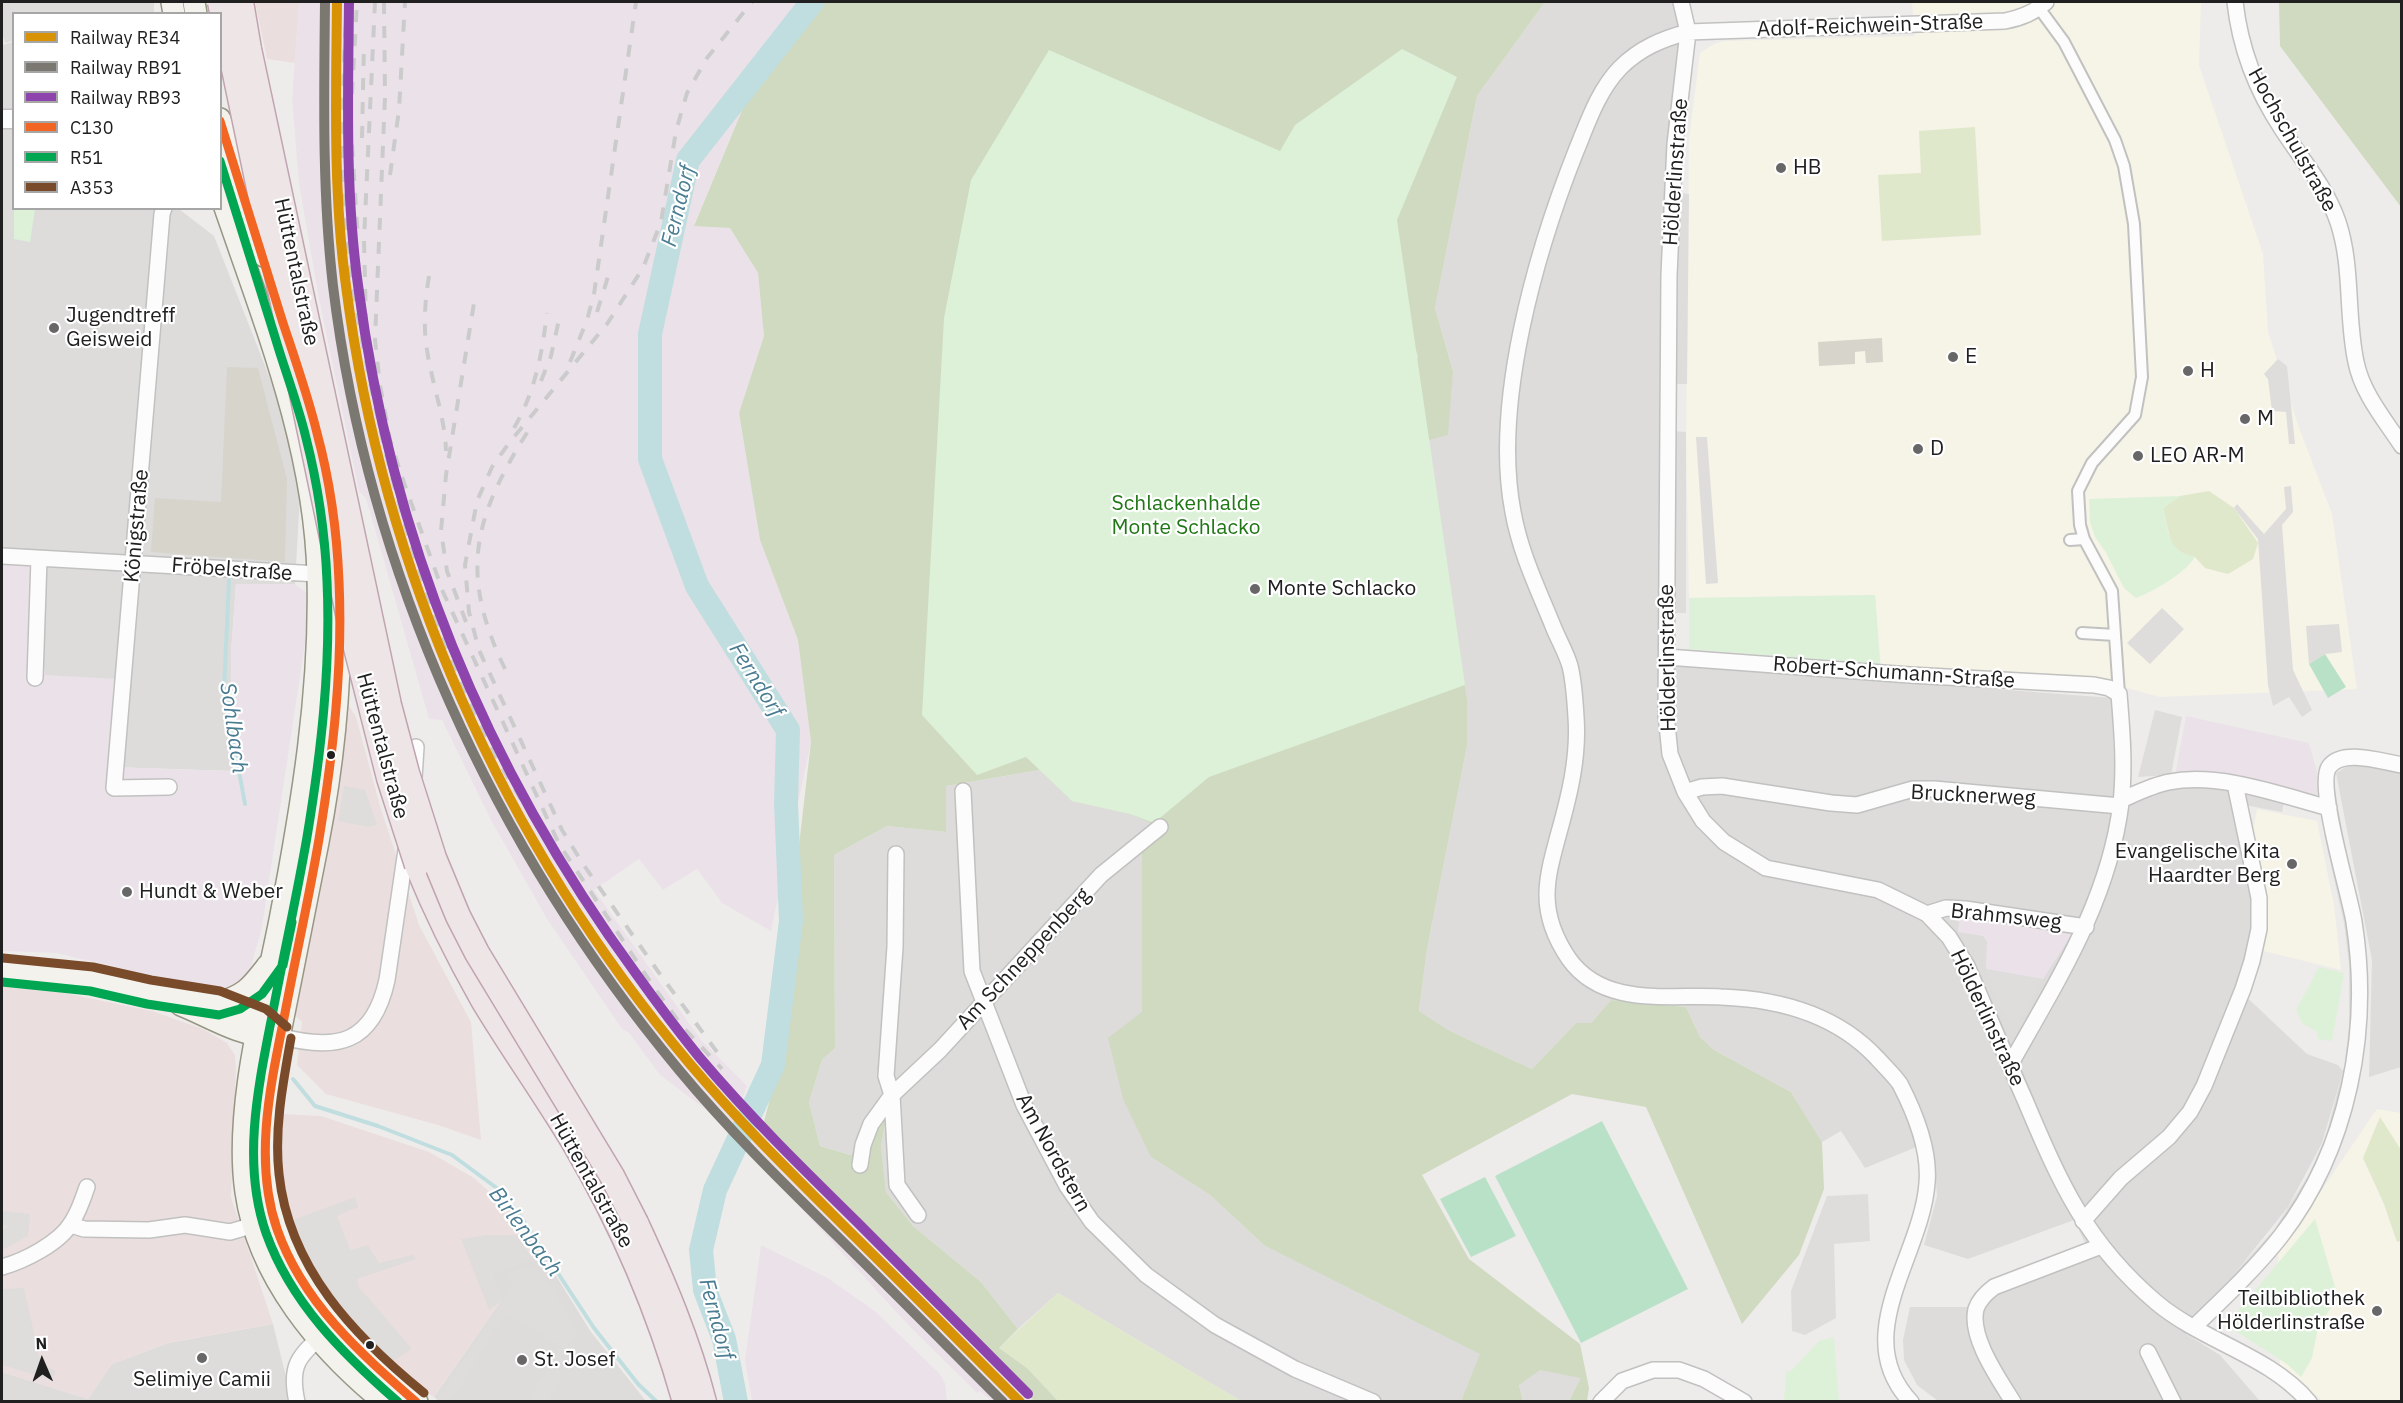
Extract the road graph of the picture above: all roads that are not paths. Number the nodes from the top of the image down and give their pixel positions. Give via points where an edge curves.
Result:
1 (220, 2) edge
2 (240, 2) edge
3 (1682, 2) edge
4 (2235, 2) edge
5 (2043, 5) edge
6 (1688, 32) junction
7 (223, 152) edge
8 (222, 199) edge
9 (164, 210) edge
10 (2402, 446) edge
11 (2084, 539) junction
12 (2070, 540) dead end
13 (2, 556) edge
14 (39, 559) junction
15 (134, 563) junction
16 (318, 574) junction
17 (2082, 633) dead end
18 (2115, 635) junction
19 (1667, 657) junction
20 (35, 678) dead end
21 (2119, 694) junction
22 (417, 747) dead end
23 (2402, 765) edge
24 (2235, 784) junction
25 (169, 787) dead end
26 (963, 791) dead end
27 (1685, 792) junction
28 (2121, 803) junction
29 (2329, 808) junction
30 (1160, 827) dead end
31 (896, 854) dead end
32 (1927, 914) junction
33 (2086, 927) junction
34 (272, 960) junction
35 (2, 970) edge
36 (149, 992) junction
37 (984, 1002) junction
38 (217, 1003) junction
39 (259, 1028) junction
40 (279, 1035) junction
41 (2010, 1065) junction
42 (892, 1095) junction
43 (860, 1165) dead end
44 (87, 1187) dead end
45 (918, 1215) dead end
46 (2083, 1221) junction
47 (71, 1225) junction
48 (254, 1225) junction
49 (2101, 1246) junction
50 (2, 1268) edge
51 (2194, 1327) junction
52 (326, 1332) junction
53 (2148, 1352) dead end
54 (297, 1401) edge
55 (384, 1401) edge
56 (417, 1401) edge
57 (685, 1401) edge
58 (704, 1401) edge
59 (1373, 1401) edge
60 (1600, 1401) edge
61 (1744, 1401) edge
62 (1911, 1401) edge
63 (2013, 1401) edge
64 (2173, 1401) edge
65 (2309, 1401) edge

1 - 57 highway, Hüttentalstraße, bridge via 351,628 401,819 428,891 462,963 575,1145 620,1230 662,1330
2 - 58 highway, Hüttentalstraße, bridge via 389,705 427,836 477,953 612,1176 636,1224 679,1324
3 - 6 street, Hölderlinstraße
4 - 10 street, Hochschulstraße via 2241,42 2261,93 2328,195 2339,224 2356,364 2364,385
5 - 6 street, Adolf-Reichwein-Straße via 2018,18 1996,22
5 - 11 street via 2115,140 2124,166 2134,224 2142,377 2135,415 2092,463 2078,491
6 - 19 street, Hölderlinstraße via 1675,144 1669,275
6 - 62 street, Adolf-Reichwein-Straße via 1645,47 1618,70 1595,103 1566,176 1535,273 1517,354 1507,434 1513,515 1530,572 1569,665 1577,719 1575,763 1546,896 1557,939 1572,964 1609,990 1644,997 1772,1002 1803,1011 1835,1025 1863,1044 1898,1080 1928,1159 1919,1227 1884,1327 1892,1376
7 - 40 main road via 318,435 334,518 339,580 340,646 331,755 319,839
8 - 16 main road via 300,438
9 - 15 street, Königstraße
11 - 12 street
11 - 18 street via 2110,585
13 - 14 street, Fröbelstraße
14 - 15 street, Fröbelstraße
14 - 20 street
15 - 16 street, Fröbelstraße
15 - 25 street, Königstraße via 114,788
16 - 34 main road via 319,644 309,747
17 - 18 street
18 - 21 street
19 - 21 street, Robert-Schumann-Straße via 2094,685
19 - 27 street, Hölderlinstraße via 1670,754
21 - 28 street
22 - 40 street via 410,826 387,980 377,1012 364,1030 344,1040 322,1043
23 - 29 street via 2359,757 2335,762 2325,778
24 - 28 street via 2200,778 2169,782
24 - 29 street
24 - 46 street via 2259,898 2259,929 2243,989 2190,1112 2169,1137 2121,1178
26 - 37 street, Am Nordstern via 972,971
27 - 28 street, Brucknerweg via 1722,786 1857,805 1913,789 1934,789
27 - 32 street, Hölderlinstraße via 1703,821 1724,842 1766,868 1878,890
28 - 33 street via 2113,849
29 - 51 street via 2354,921 2360,989 2354,1067 2346,1101 2333,1142 2299,1210 2256,1266
30 - 37 street, Am Schneppenberg via 1101,875
31 - 42 street via 895,947 886,1076
32 - 33 street, Brahmsweg via 1946,908 1965,909
32 - 41 street, Hölderlinstraße via 1949,937 1967,966
33 - 41 street
34 - 38 main road via 252,987
34 - 39 main road
35 - 36 main road via 92,979
36 - 38 main road
36 - 39 main road
37 - 42 street, Am Schneppenberg
37 - 59 street, Am Nordstern via 1024,1105 1067,1186 1092,1222 1146,1275 1215,1326 1295,1369
38 - 39 main road
39 - 40 main road
39 - 48 main road via 247,1093 244,1146 246,1192
40 - 52 main road via 265,1145 268,1192 277,1228
41 - 46 street, Hölderlinstraße via 2062,1185
42 - 43 street, Am Schneppenberg via 871,1124
42 - 45 street via 897,1185
44 - 47 street
46 - 49 street, Hölderlinstraße
47 - 48 street via 84,1229 149,1230 186,1226 230,1232
47 - 50 street via 45,1248
48 - 52 main road via 288,1298
49 - 51 street, Hölderlinstraße via 2130,1280 2165,1310
49 - 63 street via 1994,1287 1976,1309 1976,1327 1993,1369
51 - 65 street, Hölderlinstraße via 2286,1378
52 - 54 street via 295,1366 292,1382
52 - 55 main road via 351,1372
52 - 56 main road
53 - 64 street
60 - 61 street via 1623,1381 1653,1370 1679,1370

